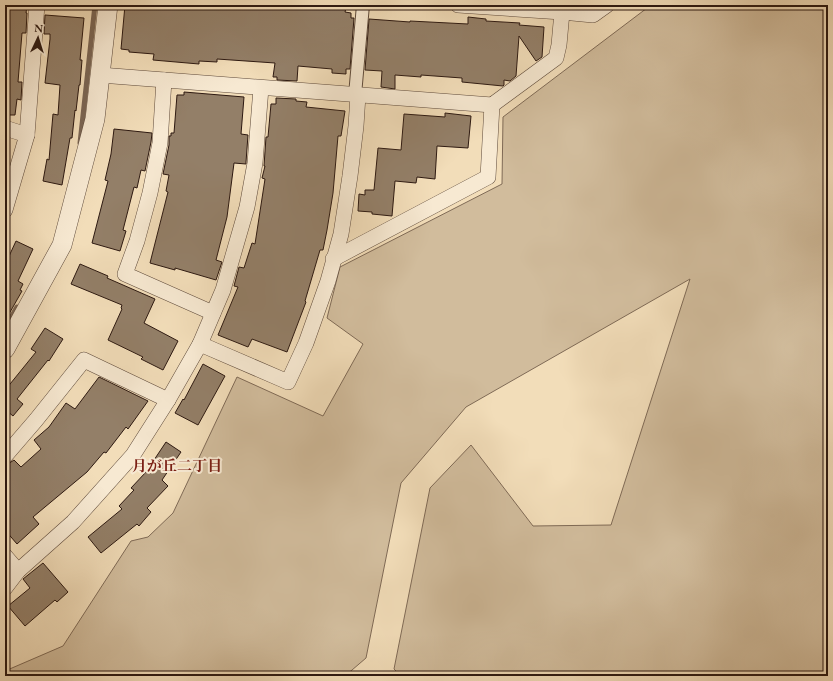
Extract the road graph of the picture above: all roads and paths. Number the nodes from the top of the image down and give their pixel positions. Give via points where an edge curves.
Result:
1 (37, 5) edge
2 (108, 5) edge
3 (363, 5) edge
4 (460, 5) edge
5 (607, 5) edge
6 (562, 9) edge
7 (100, 75) junction
8 (164, 80) junction
9 (261, 88) junction
10 (356, 95) junction
11 (492, 105) junction
12 (5, 128) edge
13 (27, 135) junction
14 (5, 210) edge
15 (334, 259) junction
16 (213, 313) junction
17 (200, 344) junction
18 (5, 349) edge
19 (168, 400) junction
20 (5, 456) edge
21 (5, 556) edge
22 (18, 571) junction
23 (5, 588) edge

1 - 13 street
2 - 7 street
3 - 10 street
4 - 6 street
5 - 6 street via 593,15
6 - 11 street via 556,58
7 - 8 street
7 - 18 street via 95,119 62,245
8 - 9 street
8 - 16 street via 158,158 137,241 125,274
9 - 10 street
9 - 16 street via 255,163 247,207 223,290
10 - 11 street
10 - 15 street via 356,126 350,176
11 - 15 street via 488,177
12 - 13 street
13 - 14 street
15 - 17 street via 306,343 288,382
16 - 17 street
17 - 19 street
19 - 20 street via 84,360
19 - 22 street via 133,455 74,522
21 - 22 street
22 - 23 street

